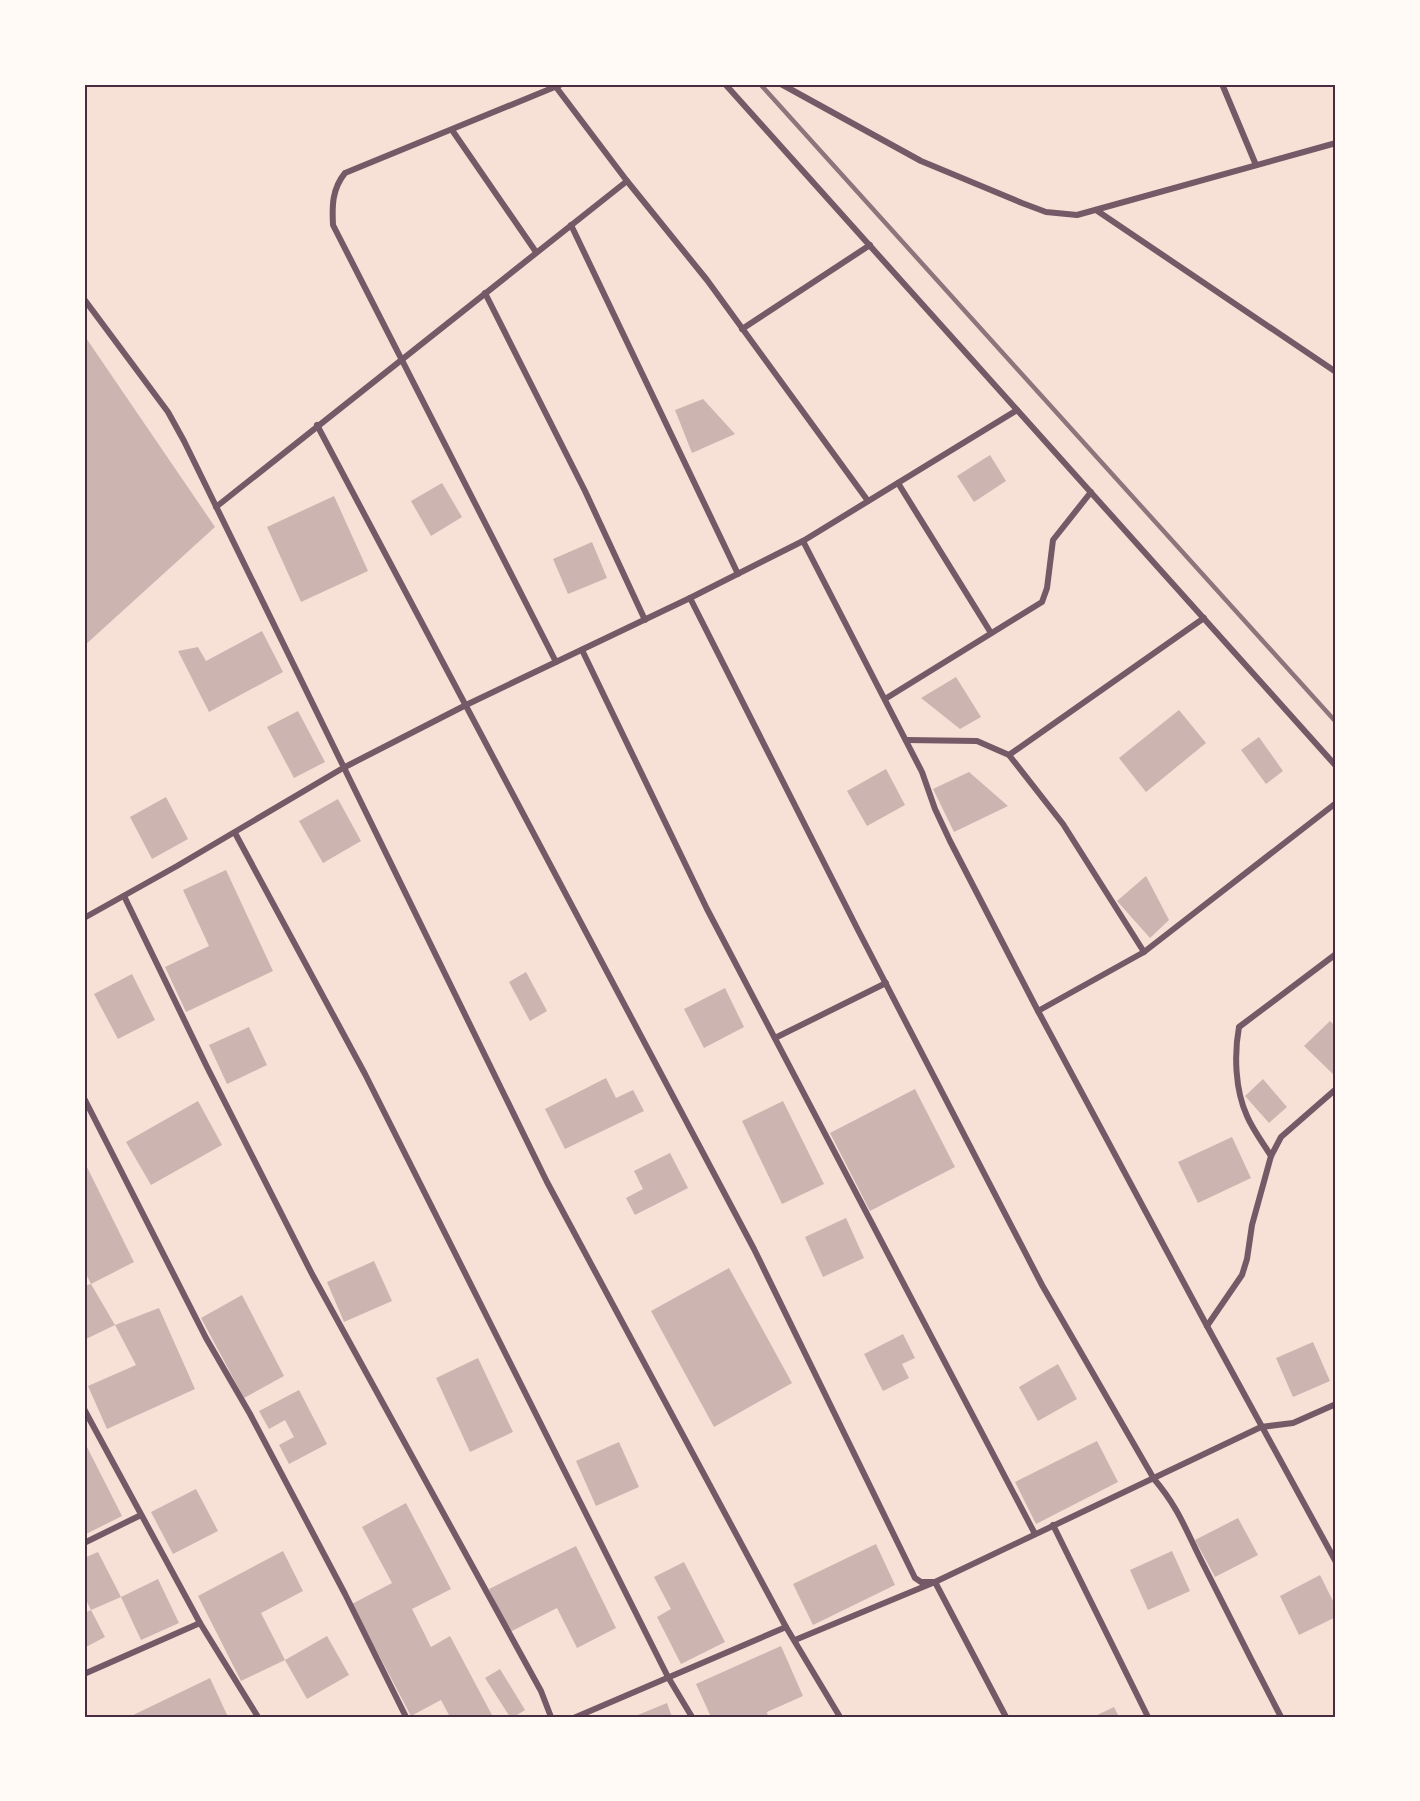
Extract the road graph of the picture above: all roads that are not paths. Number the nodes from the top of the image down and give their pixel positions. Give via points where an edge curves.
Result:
1 (725, 84) edge
2 (781, 84) edge
3 (1222, 84) edge
4 (559, 85) edge
5 (452, 130) junction
6 (1336, 142) edge
7 (1256, 165) junction
8 (627, 181) junction
9 (1096, 210) junction
10 (572, 225) junction
11 (870, 245) junction
12 (536, 252) junction
13 (485, 292) junction
14 (84, 299) edge
15 (742, 329) junction
16 (402, 358) junction
17 (1336, 372) edge
18 (1017, 410) junction
19 (317, 425) junction
20 (898, 483) junction
21 (1091, 492) junction
22 (868, 501) junction
23 (216, 507) junction
24 (803, 541) junction
25 (738, 574) junction
26 (690, 598) junction
27 (1204, 618) junction
28 (645, 620) junction
29 (991, 633) junction
30 (582, 650) junction
31 (556, 662) junction
32 (885, 699) junction
33 (466, 705) junction
34 (906, 740) junction
35 (1009, 755) junction
36 (1336, 766) edge
37 (343, 768) junction
38 (1336, 803) edge
39 (235, 832) junction
40 (124, 896) junction
41 (84, 918) edge
42 (1144, 952) junction
43 (1336, 954) edge
44 (886, 983) junction
45 (1038, 1011) junction
46 (775, 1038) junction
47 (1336, 1089) edge
48 (84, 1098) edge
49 (1271, 1156) junction
50 (1207, 1326) junction
51 (1336, 1404) edge
52 (84, 1409) edge
53 (92, 1425) junction
54 (1261, 1426) junction
55 (84, 1428) edge
56 (1154, 1479) junction
57 (141, 1515) junction
58 (1053, 1524) junction
59 (1035, 1534) junction
60 (84, 1543) edge
61 (1336, 1562) edge
62 (935, 1582) junction
63 (200, 1623) junction
64 (786, 1627) junction
65 (795, 1640) junction
66 (84, 1674) edge
67 (668, 1677) junction
68 (258, 1717) edge
69 (406, 1717) edge
70 (551, 1717) edge
71 (576, 1717) edge
72 (692, 1717) edge
73 (840, 1717) edge
74 (1006, 1717) edge
75 (1148, 1717) edge
76 (1281, 1717) edge

1 - 11 street
2 - 9 street via 921,161 1022,203 1046,212 1077,215
3 - 7 street
4 - 5 street
4 - 8 street
5 - 12 street
5 - 16 street via 345,174 338,182 332,204 333,225
6 - 7 street
7 - 9 street
8 - 10 street
8 - 15 street
9 - 17 street
10 - 12 street
10 - 25 street
11 - 15 street
11 - 18 street
12 - 13 street
13 - 16 street
13 - 28 street
14 - 23 street via 168,412
15 - 22 street
16 - 19 street
16 - 31 street
18 - 20 street
18 - 21 street
19 - 23 street
19 - 33 street
20 - 22 street
20 - 29 street
21 - 27 street
21 - 29 street via 1053,540 1042,602
22 - 24 street
23 - 37 street
24 - 25 street
24 - 32 street
25 - 26 street
26 - 28 street
26 - 44 street
27 - 35 street
27 - 36 street
28 - 30 street
29 - 32 street
30 - 31 street
30 - 46 street via 707,909
31 - 33 street
32 - 34 street
33 - 37 street
33 - 62 street via 754,1249 915,1578
34 - 35 street via 977,741
34 - 45 street via 950,841
35 - 42 street via 1063,824
37 - 39 street
37 - 64 street via 547,1182
38 - 42 street
39 - 40 street
39 - 67 street via 365,1074
40 - 41 street
40 - 70 street via 312,1274 542,1691
42 - 45 street
43 - 49 street via 1239,1027 1235,1047 1242,1101 1247,1117
44 - 46 street
44 - 56 street via 1042,1285
45 - 50 street
46 - 59 street
47 - 49 street via 1281,1137
48 - 69 street
49 - 50 street via 1242,1275
50 - 54 street
51 - 54 street via 1293,1423
52 - 53 street
53 - 55 street
53 - 57 street
54 - 56 street
54 - 61 street
56 - 58 street
56 - 76 street via 1183,1520
57 - 60 street
57 - 63 street
58 - 59 street
58 - 75 street
59 - 62 street
62 - 65 street
62 - 74 street
63 - 66 street
63 - 68 street
64 - 65 street
64 - 67 street
65 - 73 street
67 - 71 street
67 - 72 street

